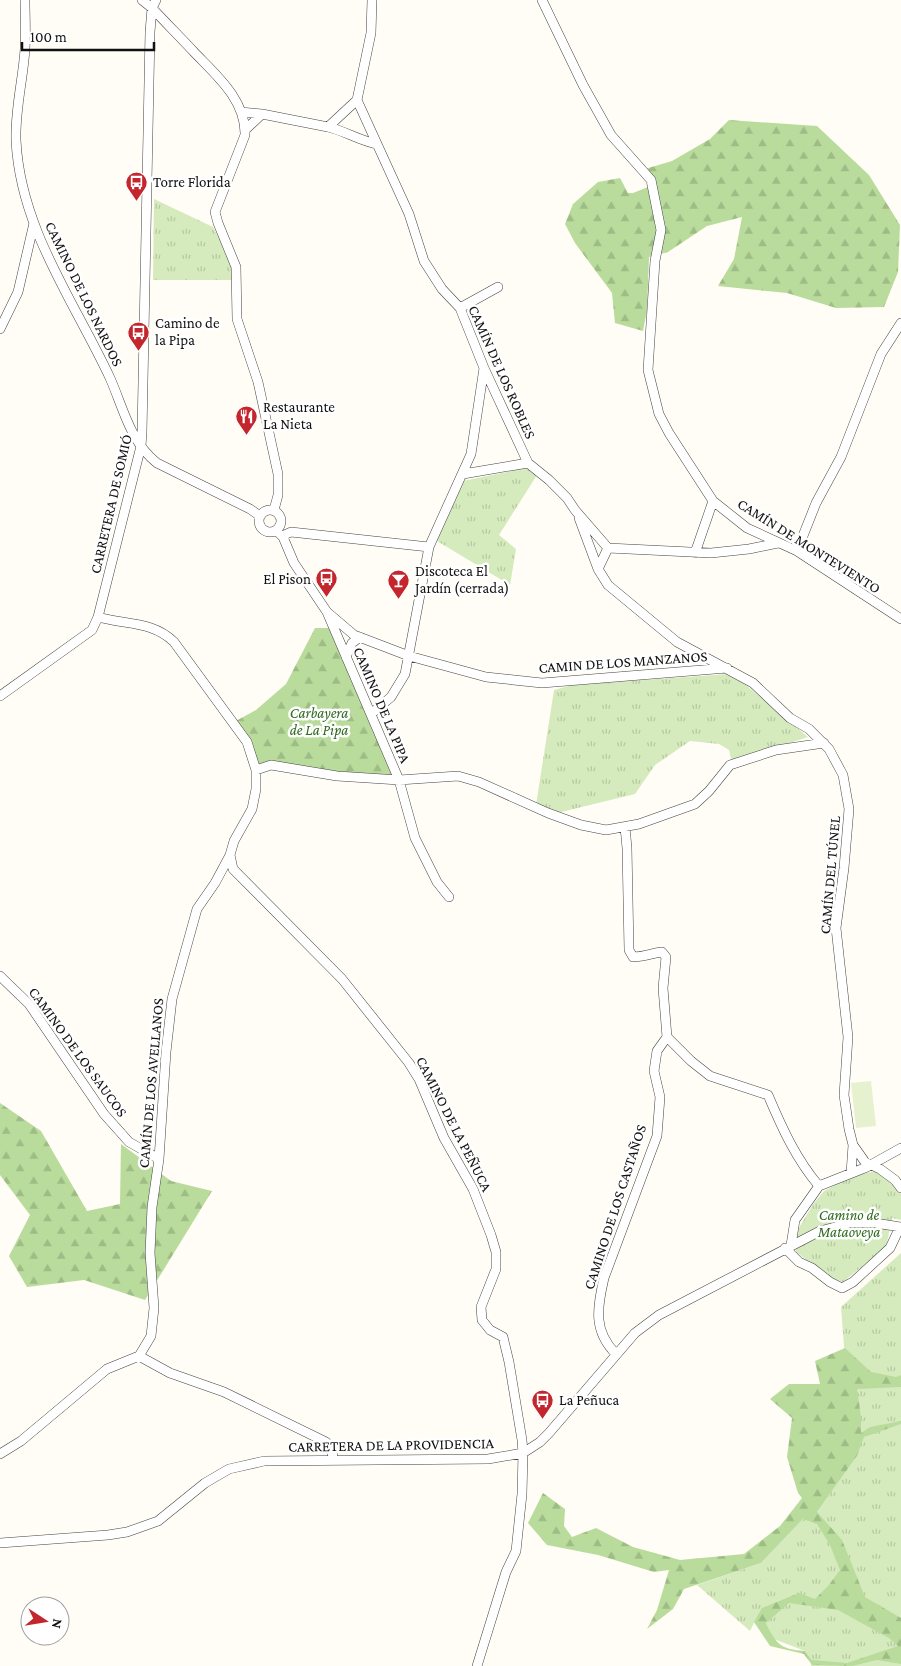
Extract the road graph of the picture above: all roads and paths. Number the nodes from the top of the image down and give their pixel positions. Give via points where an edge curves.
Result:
1 (25, 0) edge
2 (142, 0) edge
3 (372, 0) edge
4 (542, 0) edge
5 (154, 4) edge
6 (356, 100) junction
7 (240, 112) junction
8 (262, 114) junction
9 (328, 127) junction
10 (245, 130) junction
11 (377, 144) junction
12 (34, 223) junction
13 (498, 287) dead end
14 (460, 308) junction
15 (901, 323) edge
16 (0, 329) edge
17 (484, 368) junction
18 (141, 446) junction
19 (528, 463) junction
20 (463, 474) junction
21 (713, 501) junction
22 (274, 510) junction
23 (575, 510) junction
24 (260, 516) junction
25 (279, 533) junction
26 (778, 543) junction
27 (430, 546) junction
28 (608, 548) junction
29 (797, 551) junction
30 (695, 553) junction
31 (598, 569) junction
32 (327, 612) junction
33 (98, 617) junction
34 (901, 619) edge
35 (360, 637) junction
36 (409, 656) junction
37 (346, 657) junction
38 (727, 668) junction
39 (0, 696) edge
40 (371, 714) junction
41 (824, 743) junction
42 (256, 770) junction
43 (399, 780) junction
44 (625, 827) junction
45 (230, 855) junction
46 (449, 897) dead end
47 (0, 976) edge
48 (667, 1037) junction
49 (853, 1145) junction
50 (901, 1148) edge
51 (159, 1159) junction
52 (870, 1165) junction
53 (851, 1173) junction
54 (819, 1186) junction
55 (901, 1188) edge
56 (901, 1227) edge
57 (788, 1247) junction
58 (616, 1354) junction
59 (139, 1356) junction
60 (524, 1453) junction
61 (0, 1454) edge
62 (333, 1462) junction
63 (0, 1543) edge
64 (477, 1666) edge

1 - 12 street, CAMINO DE LOS NARDOS via 25,49 16,140 21,176
2 - 5 street
3 - 6 street via 371,33
4 - 21 street, CAMÍN DE MONTEVIENTO via 611,135 651,180 661,230 655,260 648,370 659,414
5 - 7 street via 227,86
5 - 18 street, CARRETERA DE SOMIÓ
6 - 9 street
6 - 11 street, CAMÍN DE LOS ROBLES
7 - 8 street
7 - 10 street
8 - 9 street
8 - 10 street
9 - 11 street
10 - 22 street via 215,212 236,267 237,318 258,382 278,474
11 - 14 street, CAMÍN DE LOS ROBLES via 409,214 424,261 442,289
12 - 16 street via 18,292
12 - 18 street, CAMINO DE LOS NARDOS via 44,250
13 - 14 street
14 - 17 street, CAMÍN DE LOS ROBLES
15 - 29 street via 881,354 841,458 816,502
17 - 19 street, CAMÍN DE LOS ROBLES
17 - 20 street via 472,454
18 - 24 street via 157,463
18 - 33 street, CARRETERA DE SOMIÓ
19 - 20 street
19 - 23 street, CAMÍN DE LOS ROBLES via 555,486
20 - 27 street
21 - 26 street, CAMÍN DE MONTEVIENTO via 747,528
21 - 30 street
22 - 24 street
22 - 25 street via 281,520
23 - 28 street, CAMÍN DE LOS ROBLES
23 - 31 street, CAMÍN DEL TÚNEL
24 - 25 street via 259,523 263,529
25 - 27 street
25 - 32 street, CAMINO DE LA PIPA via 294,563
26 - 29 street, CAMÍN DE MONTEVIENTO
26 - 30 street
27 - 36 street
28 - 30 street
28 - 31 street
29 - 34 street, CAMÍN DE MONTEVIENTO
31 - 38 street, CAMÍN DEL TÚNEL via 608,585 677,642
32 - 35 street, CAMIN DE LOS MANZANOS
32 - 37 street, CAMINO DE LA PIPA
33 - 39 street, CARRETERA DE SOMIÓ via 92,630
33 - 42 street, CAMÍN DE LOS AVELLANOS via 165,633 248,742
35 - 36 street, CAMIN DE LOS MANZANOS
35 - 37 street via 352,643
36 - 38 street, CAMIN DE LOS MANZANOS via 486,677 542,683
36 - 40 street via 398,688
37 - 40 street, CAMINO DE LA PIPA
38 - 41 street, CAMÍN DEL TÚNEL via 753,683 790,718
40 - 43 street, CAMINO DE LA PIPA
41 - 44 street via 776,750 730,765 695,804
41 - 49 street, CAMÍN DEL TÚNEL via 843,775 850,809 836,928 848,1036 844,1094
42 - 43 street via 271,765 337,776
42 - 45 street, CAMÍN DE LOS AVELLANOS via 252,810 234,840
43 - 44 street via 458,776 581,825 606,830
43 - 46 street, CAMINO DE LA PIPA via 415,838 437,882
44 - 48 street via 629,950 633,957 645,957 656,952 666,956 663,988
45 - 51 street, CAMÍN DE LOS AVELLANOS via 198,909 172,999
45 - 60 street, CAMINO DE LA PEÑUCA via 233,869 342,978 419,1079 444,1138 473,1189 496,1252 496,1269 481,1307 482,1320 490,1330 503,1337
47 - 51 street, CAMINO DE LOS SAUCOS via 29,1004 104,1114 129,1142
48 - 54 street via 710,1076 768,1095 788,1142
48 - 58 street, CAMINO DE LOS CASTAÑOS via 657,1051 654,1071 660,1097 657,1136 604,1278 599,1301 598,1322 609,1348
49 - 52 street via 864,1162
49 - 53 street
50 - 52 street
51 - 59 street, CAMÍN DE LOS AVELLANOS via 150,1253 154,1308 151,1336
52 - 53 street
52 - 55 street via 895,1180
53 - 54 street
54 - 57 street via 795,1220
56 - 57 street, CARRETERA DE LA PROVIDENCIA via 850,1222 820,1231
56 - 57 street via 890,1248 842,1288 799,1262
57 - 58 street, CARRETERA DE LA PROVIDENCIA via 659,1315 635,1333
58 - 60 street, CARRETERA DE LA PROVIDENCIA via 549,1433
59 - 61 street via 107,1369 21,1441
59 - 62 street via 170,1373 224,1392 326,1442 333,1452
60 - 62 street, CARRETERA DE LA PROVIDENCIA via 488,1460
60 - 64 street via 516,1551 506,1572
62 - 63 street, CARRETERA DE LA PROVIDENCIA via 264,1461 229,1470 205,1484 158,1521 127,1532

